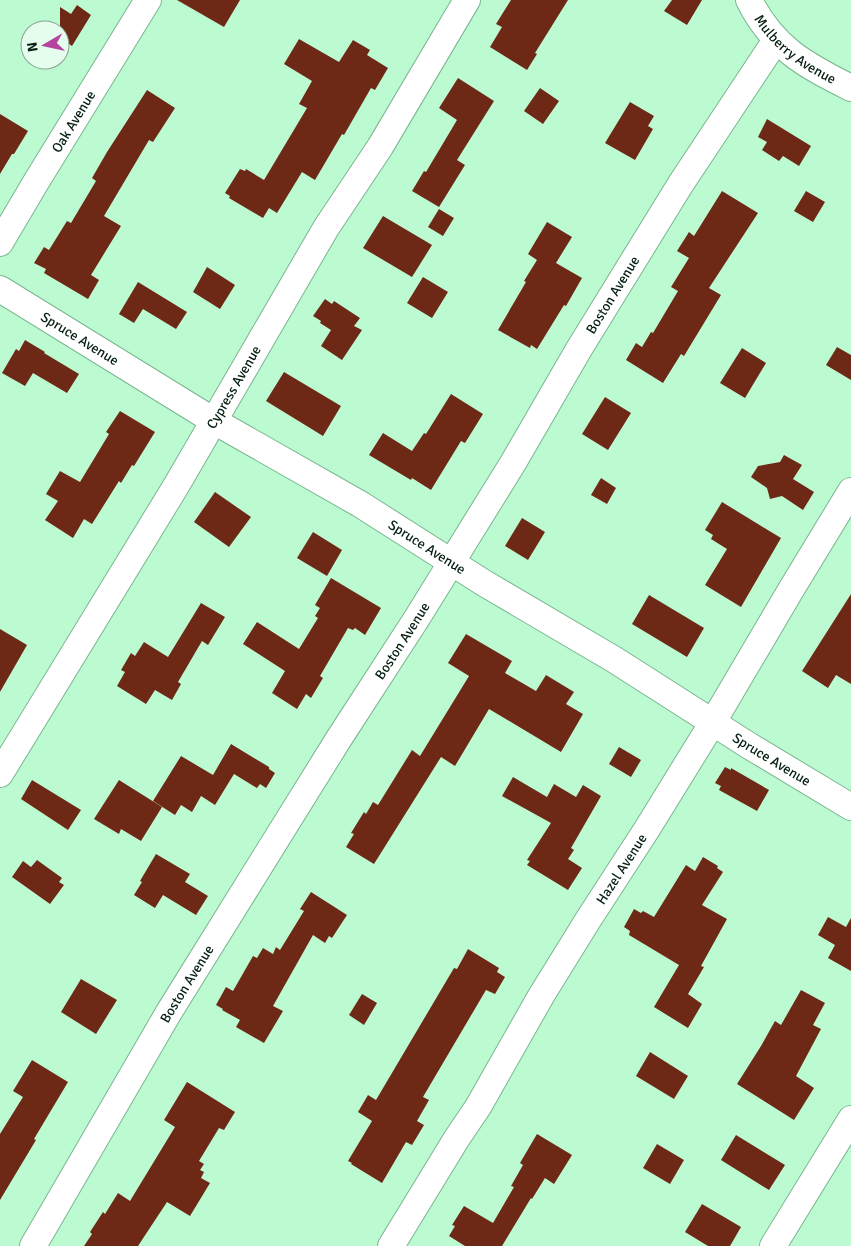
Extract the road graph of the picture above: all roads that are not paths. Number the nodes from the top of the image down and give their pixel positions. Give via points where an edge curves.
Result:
1 (148, 0) edge
2 (467, 0) edge
3 (749, 0) edge
4 (776, 40) junction
5 (851, 88) edge
6 (0, 243) edge
7 (0, 289) edge
8 (214, 421) junction
9 (851, 491) edge
10 (451, 562) junction
11 (713, 722) junction
12 (0, 774) edge
13 (851, 807) edge
14 (851, 1119) edge
15 (33, 1246) edge
16 (391, 1246) edge
17 (773, 1246) edge

1 - 6 street, Oak Avenue
2 - 8 street, Cypress Avenue via 380,147 326,228
3 - 4 street, Mulberry Avenue via 756,15
4 - 5 street, Mulberry Avenue via 798,58
4 - 10 street, Boston Avenue via 680,185
7 - 8 street, Spruce Avenue
8 - 10 street, Spruce Avenue via 360,504
8 - 12 street, Cypress Avenue
9 - 11 street, Hazel Avenue
10 - 11 street, Spruce Avenue
10 - 15 street, Boston Avenue via 169,1012
11 - 13 street, Spruce Avenue
11 - 16 street, Hazel Avenue via 541,996 478,1108
14 - 17 street

